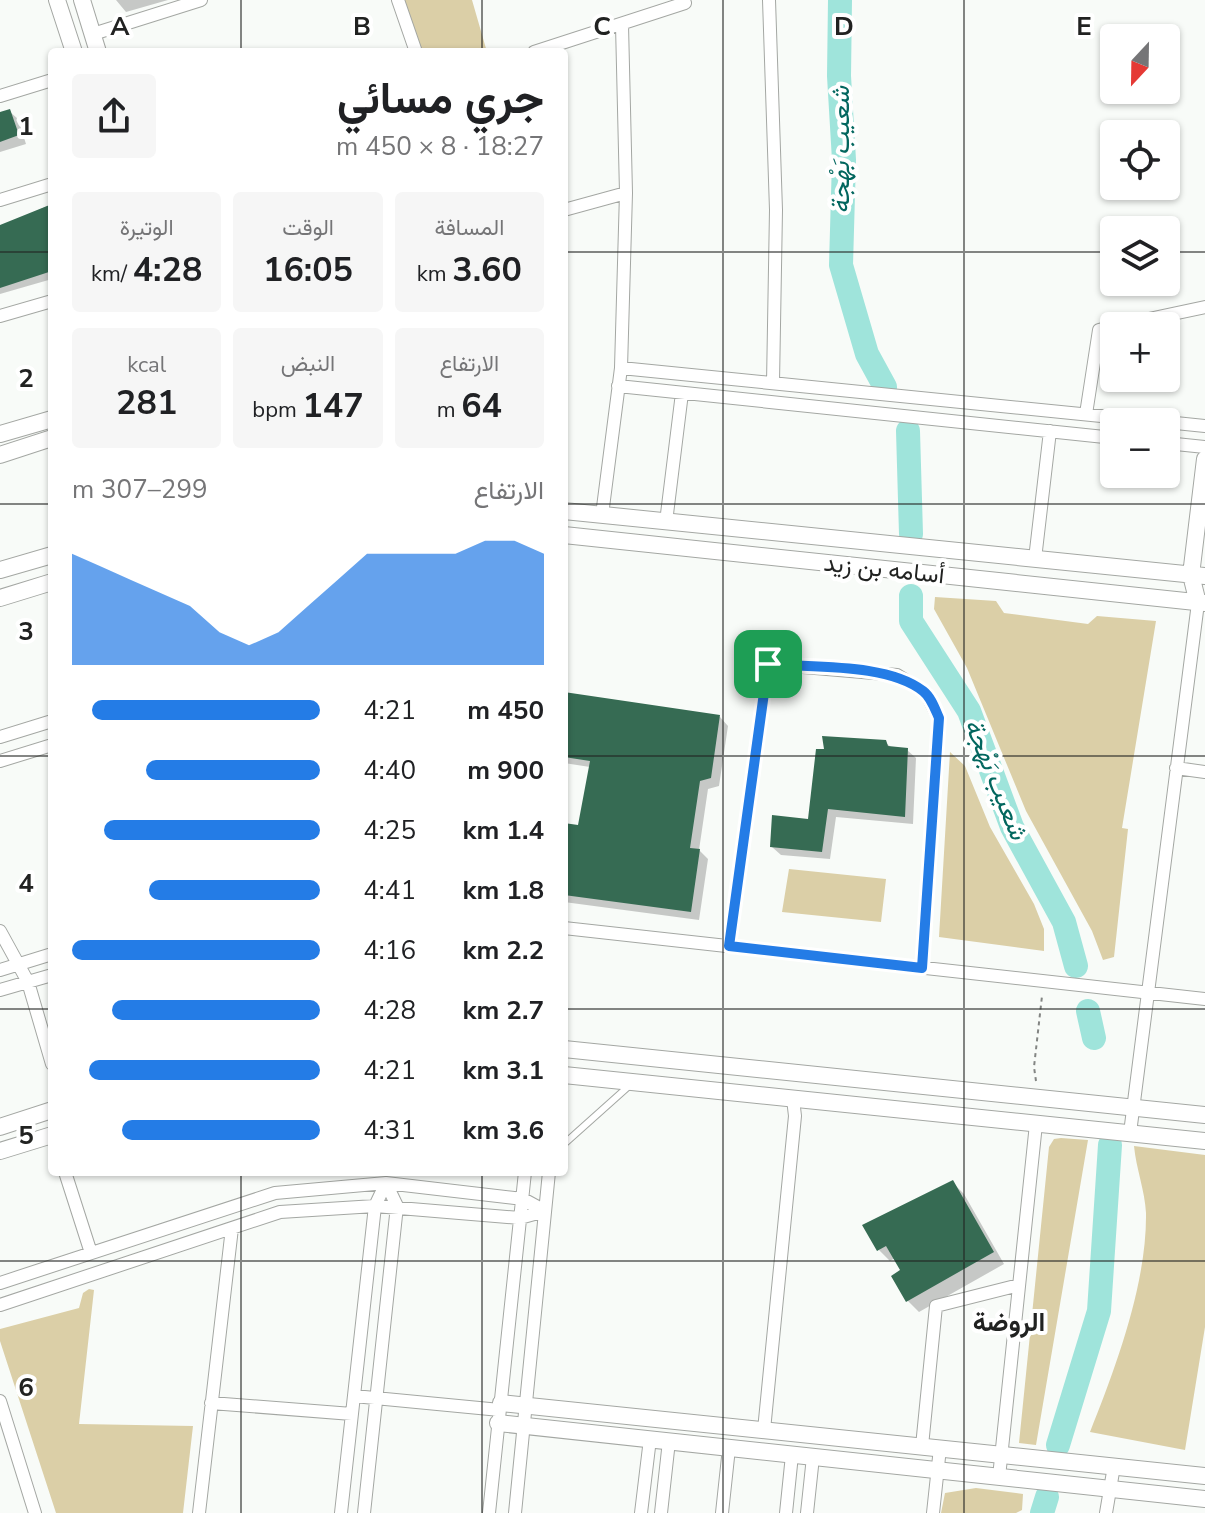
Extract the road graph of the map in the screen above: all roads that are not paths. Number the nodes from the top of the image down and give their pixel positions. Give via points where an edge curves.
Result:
1 (57, 0) edge
2 (82, 0) edge
3 (201, 0) edge
4 (398, 0) edge
5 (769, 0) edge
6 (685, 3) dead end
7 (622, 25) junction
8 (93, 34) junction
9 (73, 48) edge
10 (97, 48) edge
11 (415, 48) edge
12 (547, 48) edge
13 (48, 81) edge
14 (0, 96) edge
15 (48, 185) edge
16 (626, 193) junction
17 (0, 200) edge
18 (568, 209) edge
19 (48, 302) edge
20 (1205, 307) edge
21 (1180, 312) edge
22 (0, 316) edge
23 (1100, 330) edge
24 (621, 368) junction
25 (773, 383) junction
26 (618, 386) junction
27 (682, 393) junction
28 (1086, 414) junction
29 (1100, 415) edge
30 (48, 420) edge
31 (1180, 424) edge
32 (1205, 426) edge
33 (1050, 431) junction
34 (0, 434) edge
35 (1100, 436) edge
36 (48, 439) edge
37 (1180, 444) edge
38 (1205, 447) edge
39 (0, 455) edge
40 (1205, 459) edge
41 (568, 511) edge
42 (602, 515) junction
43 (666, 522) junction
44 (568, 535) edge
45 (48, 556) edge
46 (1035, 559) junction
47 (0, 570) edge
48 (1198, 576) edge
49 (48, 583) edge
50 (0, 598) edge
51 (1203, 600) edge
52 (48, 722) edge
53 (0, 737) edge
54 (48, 746) edge
55 (0, 761) edge
56 (1176, 768) junction
57 (1205, 772) edge
58 (568, 928) edge
59 (0, 931) edge
60 (729, 946) junction
61 (48, 955) edge
62 (19, 964) junction
63 (922, 968) junction
64 (0, 970) edge
65 (48, 976) edge
66 (28, 982) junction
67 (0, 990) edge
68 (1147, 993) junction
69 (1205, 999) edge
70 (568, 1049) edge
71 (48, 1050) edge
72 (568, 1075) edge
73 (633, 1082) junction
74 (793, 1099) junction
75 (1132, 1108) junction
76 (48, 1111) edge
77 (1205, 1115) edge
78 (1036, 1124) junction
79 (0, 1127) edge
80 (1130, 1133) junction
81 (48, 1136) edge
82 (568, 1140) edge
83 (1205, 1141) edge
84 (0, 1151) edge
85 (66, 1176) edge
86 (351, 1176) edge
87 (525, 1176) edge
88 (549, 1176) edge
89 (386, 1183) junction
90 (351, 1186) junction
91 (523, 1199) junction
92 (375, 1206) junction
93 (397, 1206) junction
94 (545, 1211) junction
95 (520, 1218) junction
96 (232, 1228) junction
97 (91, 1253) junction
98 (0, 1283) edge
99 (1019, 1285) junction
100 (0, 1305) edge
101 (354, 1396) junction
102 (377, 1399) junction
103 (0, 1401) edge
104 (211, 1403) junction
105 (526, 1405) junction
106 (500, 1412) junction
107 (352, 1414) junction
108 (524, 1426) junction
109 (764, 1430) junction
110 (650, 1439) junction
111 (669, 1441) junction
112 (922, 1446) junction
113 (729, 1448) junction
114 (940, 1448) junction
115 (792, 1455) junction
116 (1001, 1455) junction
117 (813, 1457) junction
118 (1114, 1466) junction
119 (938, 1470) junction
120 (1205, 1476) edge
121 (999, 1477) junction
122 (1110, 1489) junction
123 (1205, 1499) edge
124 (35, 1513) edge
125 (199, 1513) edge
126 (341, 1513) edge
127 (364, 1513) edge
128 (489, 1513) edge
129 (515, 1513) edge
130 (641, 1513) edge
131 (661, 1513) edge
132 (722, 1513) edge
133 (786, 1513) edge
134 (807, 1513) edge
135 (933, 1513) edge
136 (1106, 1513) edge

1 - 9 street
2 - 8 street
3 - 8 street
4 - 11 street
5 - 25 street via 776,210
6 - 7 street
7 - 12 street
7 - 16 street
8 - 10 street
13 - 14 street
15 - 17 street
16 - 18 street
16 - 24 street
19 - 22 street
20 - 21 street
23 - 28 street
24 - 25 street
24 - 26 street
25 - 28 street
26 - 27 street
26 - 42 street
27 - 33 street
27 - 43 street
28 - 29 street
30 - 34 street
31 - 32 street
33 - 35 street
33 - 46 street
36 - 39 street
37 - 38 street
40 - 48 street
41 - 42 street, أسامه بن زيد
42 - 43 street, أسامه بن زيد
43 - 46 street, أسامه بن زيد
44 - 51 street, أسامه بن زيد
45 - 47 street
46 - 48 street, أسامه بن زيد
48 - 51 street
49 - 50 street
51 - 56 street
52 - 53 street
54 - 55 street
56 - 57 street
56 - 68 street
58 - 60 street
59 - 62 street
60 - 63 street
60 - 63 street via 768,664 897,675 926,693 939,718
61 - 62 street
62 - 64 street
62 - 66 street
63 - 68 street
65 - 66 street
66 - 67 street
66 - 71 street
68 - 69 street
68 - 75 street
70 - 75 street
72 - 73 street
73 - 74 street
73 - 82 lane
74 - 78 street
74 - 109 street
75 - 77 street
75 - 80 street
76 - 79 street
78 - 80 street
78 - 99 street
80 - 83 street
81 - 84 street
85 - 97 street
86 - 90 street
87 - 91 street
88 - 94 street
89 - 90 street
89 - 91 street
89 - 92 street
89 - 93 street
90 - 97 street via 275,1193
91 - 94 street
91 - 95 street
92 - 93 street
92 - 96 street via 280,1212
92 - 101 street
93 - 95 street
93 - 102 street
94 - 95 street
94 - 105 street
95 - 106 street
96 - 100 street
96 - 104 street
97 - 98 street
99 - 112 street via 936,1306
99 - 116 street
101 - 102 street
101 - 107 street
102 - 106 street
102 - 127 street
103 - 124 street
104 - 107 street
104 - 125 street
105 - 106 street
105 - 108 street
105 - 109 street
106 - 108 street
106 - 128 street
107 - 126 street
108 - 110 street
108 - 129 street
109 - 112 street
110 - 111 street
110 - 130 street
111 - 113 street
111 - 131 street
112 - 114 street
113 - 115 street
113 - 132 street
114 - 116 street
114 - 119 street
115 - 117 street
115 - 133 street
116 - 118 street
116 - 121 street
117 - 119 street
117 - 134 street
118 - 120 street
118 - 122 street
119 - 121 street
119 - 135 street
121 - 122 street
122 - 123 street
122 - 136 street

